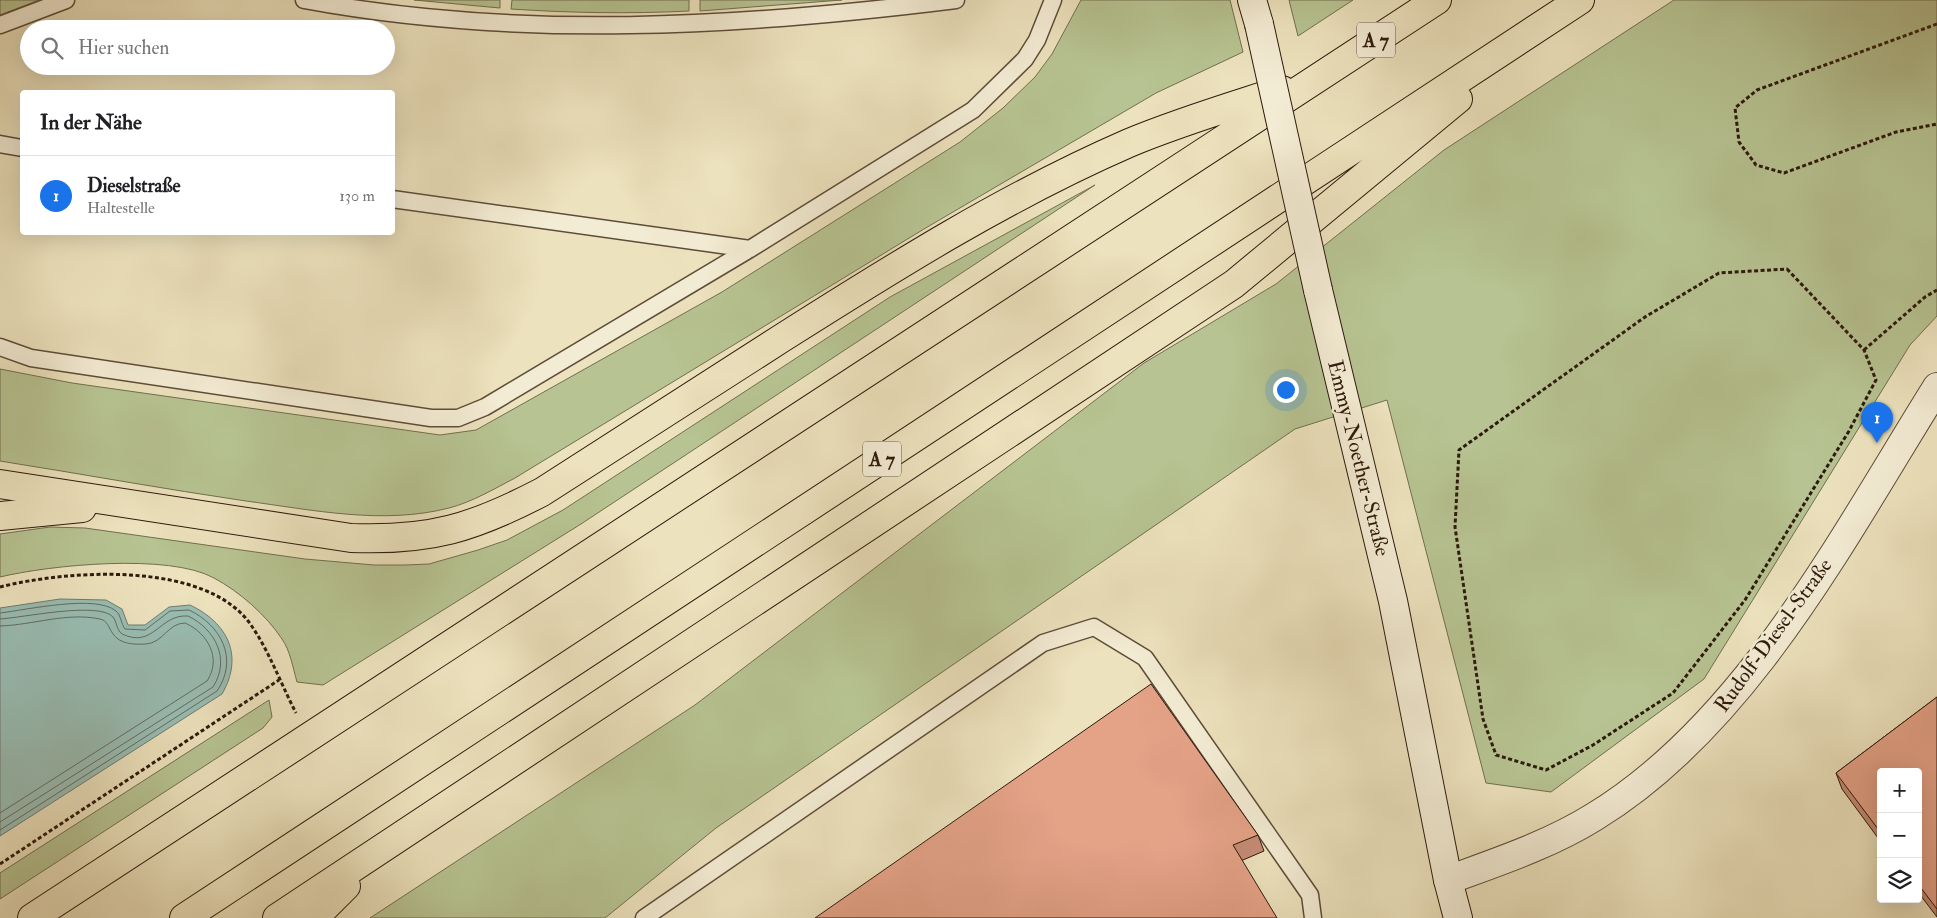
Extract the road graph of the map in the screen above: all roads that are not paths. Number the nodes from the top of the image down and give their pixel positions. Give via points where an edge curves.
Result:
1 (66, 0) edge
2 (304, 0) edge
3 (956, 0) edge
4 (1053, 0) edge
5 (1437, 0) edge
6 (1581, 0) edge
7 (1255, 12) edge
8 (0, 25) edge
9 (1314, 80) junction
10 (0, 144) edge
11 (20, 148) edge
12 (395, 199) edge
13 (750, 249) junction
14 (0, 347) edge
15 (1937, 387) edge
16 (0, 484) edge
17 (136, 505) junction
18 (0, 516) edge
19 (396, 838) junction
20 (1448, 880) junction
21 (32, 918) edge
22 (184, 918) edge
23 (277, 918) edge
24 (314, 918) edge
25 (644, 918) edge
26 (1314, 918) edge
27 (1458, 918) edge

1 - 8 lane
2 - 3 lane via 391,13 583,27 796,18
4 - 13 lane via 1037,40 1024,59 973,110
5 - 9 highway, A 7
6 - 19 highway via 1234,284
6 - 22 highway, A 7
7 - 20 street, Emmy-Noether-Straße, bridge via 1393,601
9 - 17 highway via 1170,127 1006,204 873,281 542,492 476,522 410,538 351,538
9 - 21 highway, A 7
10 - 11 lane
12 - 13 lane
13 - 14 lane via 485,407 458,418 431,418 50,361
15 - 20 street, Rudolf-Diesel-Straße via 1815,582 1744,682 1706,726 1651,777 1593,818 1522,852
16 - 17 highway
17 - 18 highway
19 - 23 highway
19 - 24 highway
20 - 27 street, Emmy-Noether-Straße
25 - 26 lane via 1043,643 1094,627 1145,658 1310,895

